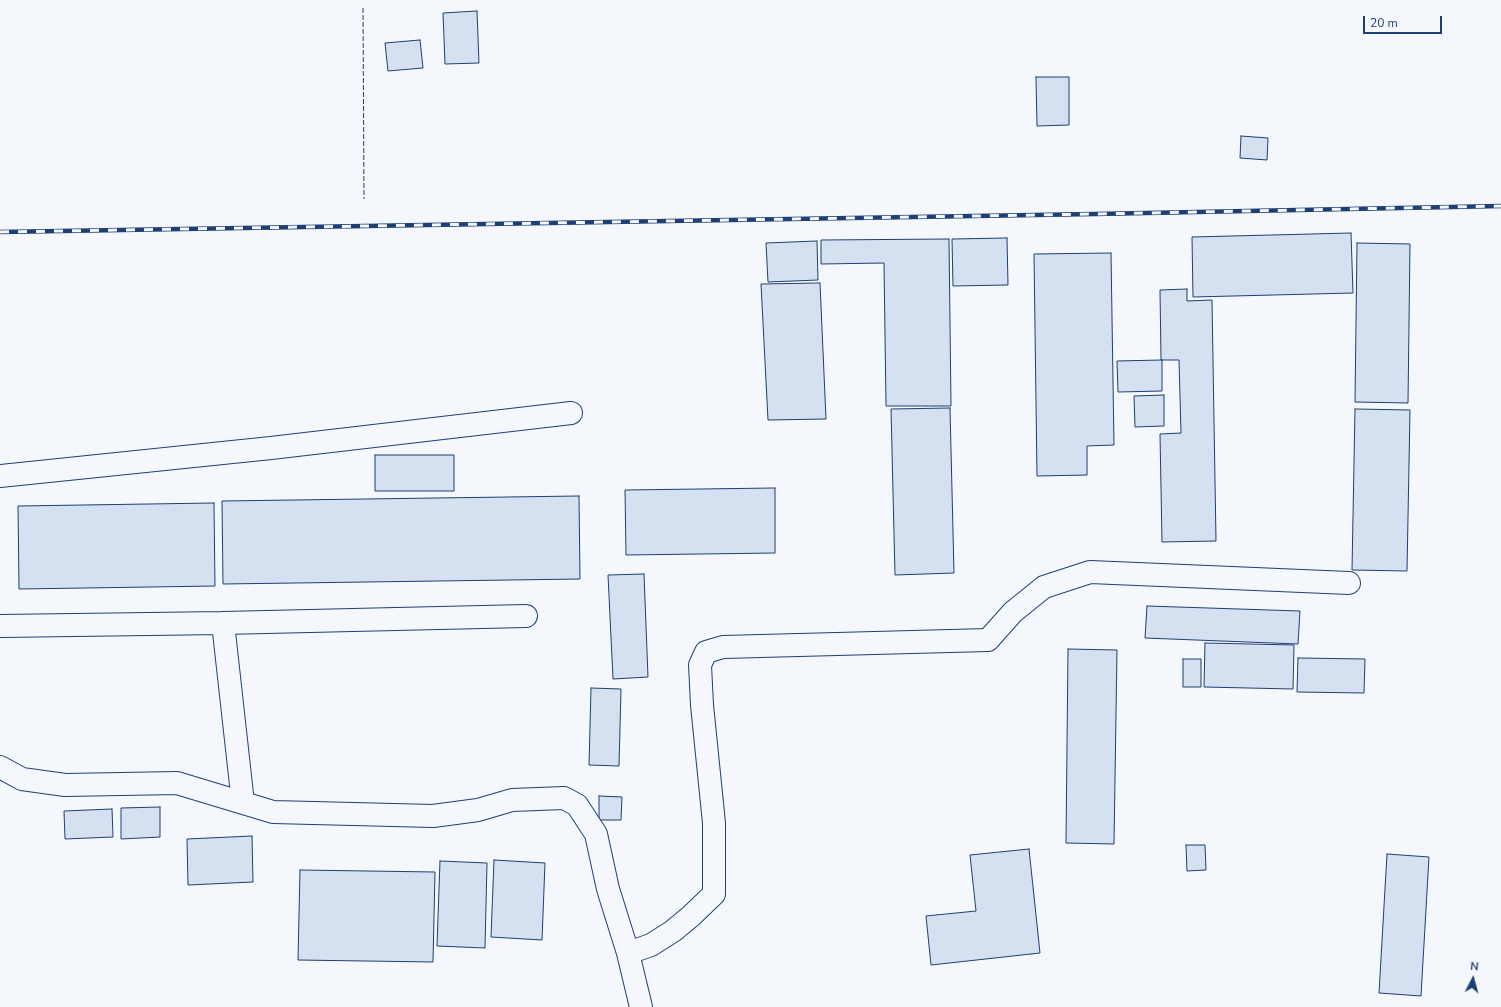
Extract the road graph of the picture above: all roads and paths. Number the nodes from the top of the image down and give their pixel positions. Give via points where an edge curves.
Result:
1 (571, 413) dead end
2 (0, 476) edge
3 (1349, 584) dead end
4 (526, 616) dead end
5 (223, 623) junction
6 (0, 626) edge
7 (2, 771) edge
8 (243, 803) junction
9 (628, 953) junction
10 (641, 1007) edge

1 - 2 street
3 - 9 street via 1090,572 1044,587 1013,612 988,640 723,647 706,652 700,665 714,823 714,894 673,931 651,945
4 - 5 street
5 - 6 street
5 - 8 street
7 - 8 street via 22,779 65,785 177,783
8 - 9 street via 273,812 433,816 478,810 512,800 564,798 577,805 596,834 608,889
9 - 10 street

